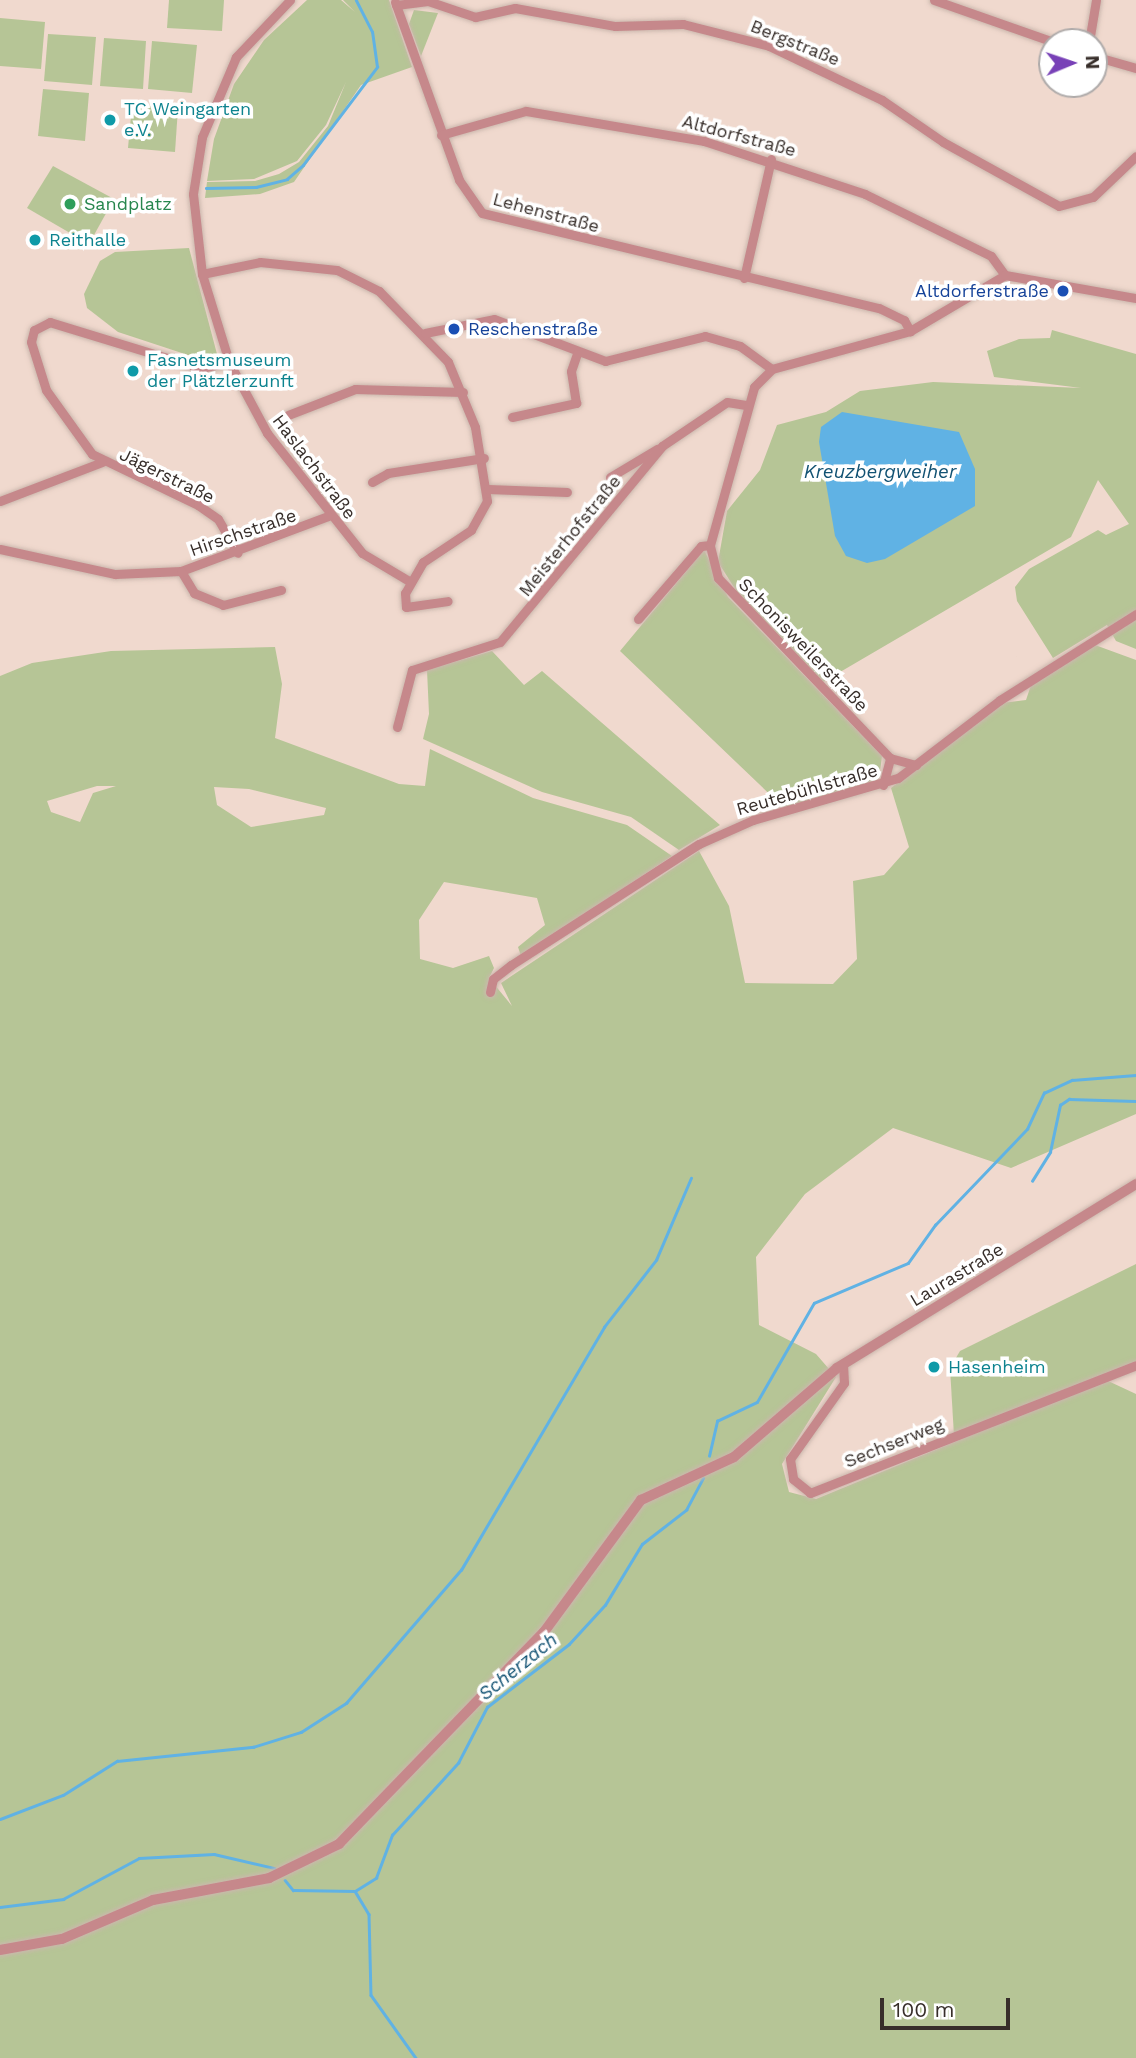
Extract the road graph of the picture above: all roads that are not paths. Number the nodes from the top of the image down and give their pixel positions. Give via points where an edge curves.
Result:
1 (290, 0) edge
2 (934, 0) edge
3 (1096, 0) edge
4 (395, 3) edge
5 (953, 3) edge
6 (1091, 28) edge
7 (1038, 36) edge
8 (1108, 60) edge
9 (1136, 68) edge
10 (441, 135) junction
11 (1136, 156) edge
12 (771, 159) junction
13 (202, 274) junction
14 (1005, 275) junction
15 (744, 278) junction
16 (1136, 298) edge
17 (910, 331) junction
18 (425, 333) junction
19 (577, 354) junction
20 (229, 362) junction
21 (772, 369) junction
22 (463, 392) junction
23 (746, 405) junction
24 (288, 415) dead end
25 (512, 417) dead end
26 (662, 446) junction
27 (484, 458) junction
28 (102, 462) junction
29 (610, 477) dead end
30 (372, 482) dead end
31 (488, 489) junction
32 (567, 492) dead end
33 (0, 501) edge
34 (328, 516) junction
35 (710, 545) junction
36 (0, 549) edge
37 (239, 553) junction
38 (181, 570) junction
39 (409, 581) junction
40 (281, 590) dead end
41 (448, 601) dead end
42 (1136, 614) edge
43 (638, 619) dead end
44 (397, 727) dead end
45 (890, 758) junction
46 (916, 765) junction
47 (883, 785) junction
48 (490, 992) dead end
49 (1136, 1184) edge
50 (844, 1364) junction
51 (1136, 1364) edge
52 (0, 1950) edge

1 - 13 street, Haslachstraße via 236,57 202,136 193,194
2 - 5 street
3 - 6 street
4 - 10 street, Lehenstraße
4 - 11 street, Bergstraße via 428,1 475,17 515,8 615,26 682,24 769,46 882,100 943,142 1059,206 1093,197
5 - 7 street
8 - 9 street
10 - 12 street, Altdorfstraße via 510,113 536,111
10 - 15 street, Lehenstraße via 465,194 482,213
12 - 14 street, Altdorfstraße via 866,194 946,233 991,256
12 - 15 street
13 - 18 street via 260,262 337,270 379,291
13 - 20 street, Haslachstraße
14 - 16 street
14 - 17 street
15 - 17 street, Lehenstraße via 879,308 904,320
17 - 21 street
18 - 19 street via 494,319
18 - 22 street
19 - 21 street via 618,359 705,336 740,346
19 - 25 street via 571,371 576,403
20 - 28 street, Jägerstraße via 200,368 43,323 31,342 46,390 76,437
20 - 34 street, Haslachstraße via 261,424
21 - 23 street, Schonisweilerstraße
22 - 24 street via 355,389
22 - 27 street
23 - 26 street, Meisterhofstraße via 727,402
23 - 35 street, Schonisweilerstraße
26 - 29 street, Meisterhofstraße
26 - 44 street, Meisterhofstraße via 500,642 412,670
27 - 30 street via 388,473
27 - 31 street
28 - 33 street
28 - 37 street, Jägerstraße via 198,505 218,519
31 - 32 street
31 - 39 street via 471,530 423,562
34 - 37 street, Hirschstraße
34 - 39 street, Haslachstraße via 362,554
35 - 43 street via 701,547
35 - 45 street, Schonisweilerstraße via 718,578 737,602
36 - 38 street, Hirschstraße via 115,574
37 - 38 street, Hirschstraße
38 - 40 street via 194,593 223,605
39 - 41 street via 406,607
42 - 46 street, Reutebühlstraße via 1000,700
45 - 46 street
45 - 47 street
46 - 47 street, Reutebühlstraße
47 - 48 street, Reutebühlstraße via 753,820 699,844 511,965 493,979
49 - 50 street, Laurastraße
50 - 51 street, Sechserweg via 844,1383 790,1459 793,1479 810,1493
50 - 52 street, Laurastraße via 734,1457 641,1500 544,1632 339,1844 269,1878 153,1900 62,1939

